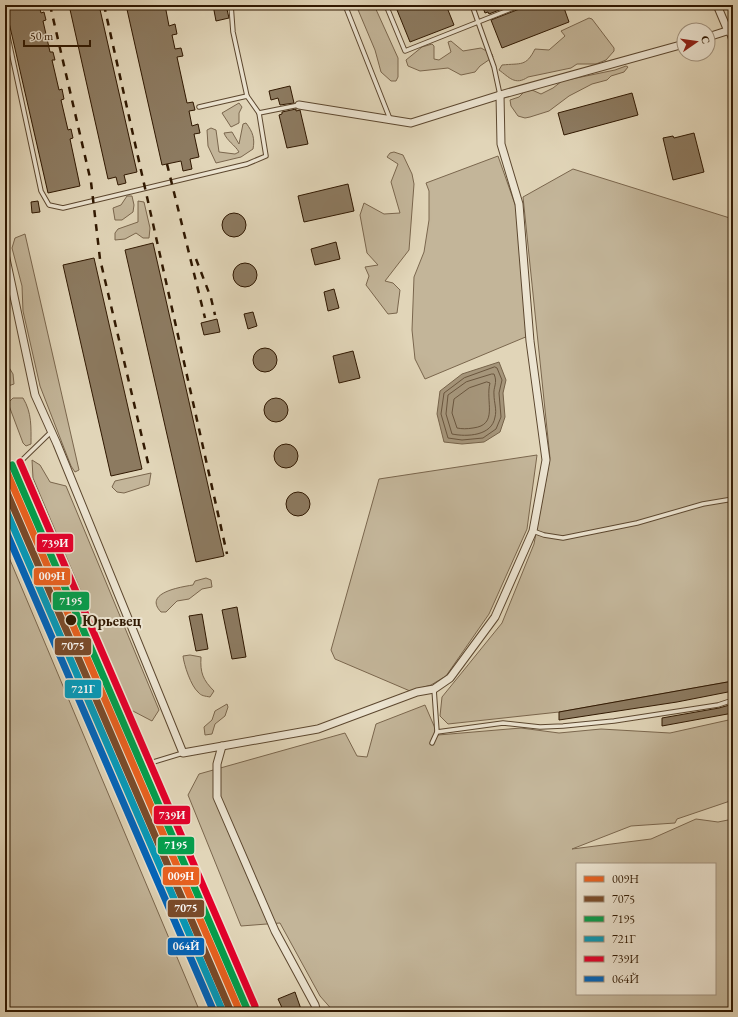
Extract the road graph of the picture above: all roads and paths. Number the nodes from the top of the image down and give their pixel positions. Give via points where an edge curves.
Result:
1 (231, 5) edge
2 (345, 5) edge
3 (386, 5) edge
4 (472, 5) edge
5 (521, 5) edge
6 (717, 5) edge
7 (478, 21) junction
8 (5, 23) edge
9 (730, 30) edge
10 (716, 34) edge
11 (676, 46) edge
12 (733, 46) edge
13 (500, 95) junction
14 (247, 96) junction
15 (299, 105) joint
16 (199, 106) dead end
17 (258, 113) junction
18 (391, 120) junction
19 (5, 254) edge
20 (52, 432) junction
21 (16, 466) dead end
22 (733, 499) edge
23 (533, 531) junction
24 (434, 689) junction
25 (733, 700) edge
26 (437, 732) junction
27 (432, 743) dead end
28 (222, 746) junction
29 (183, 753) junction
30 (147, 764) dead end
31 (317, 1012) edge

1 - 14 lane via 233,32
2 - 18 lane
3 - 7 lane via 405,51
4 - 7 lane
5 - 7 lane
6 - 9 street
7 - 13 lane via 494,67
8 - 17 lane via 41,190 49,204 63,208 247,164 266,156
9 - 10 street
9 - 12 lane
11 - 13 street
13 - 18 street via 411,123
13 - 23 street via 501,144 520,204 530,341 546,460
14 - 16 lane
14 - 17 lane
15 - 17 lane
15 - 18 street
19 - 20 street via 36,396
20 - 21 lane
20 - 29 street
22 - 23 lane via 563,538
23 - 24 street via 495,617 450,678
24 - 26 lane
24 - 28 street via 417,692 318,728
25 - 26 lane via 718,705 578,725 540,727 503,723
26 - 27 lane
28 - 29 street
28 - 31 street via 218,764 217,797 275,931 312,998
29 - 30 lane

